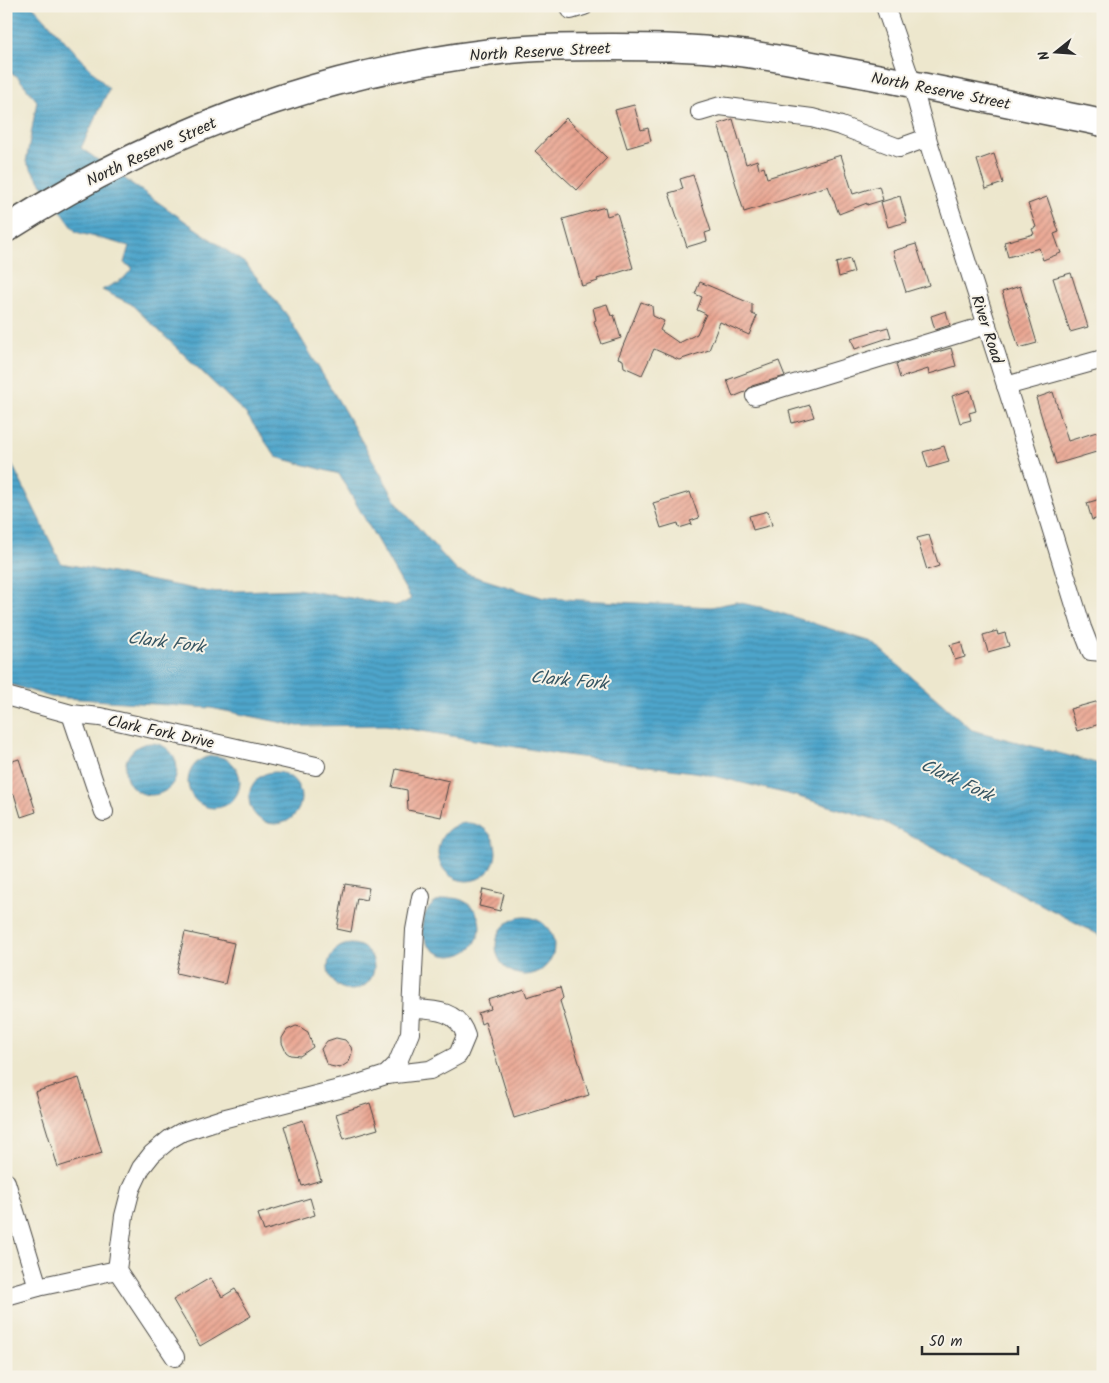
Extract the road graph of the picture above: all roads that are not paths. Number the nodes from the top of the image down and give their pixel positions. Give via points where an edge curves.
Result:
1 (885, 6) edge
2 (912, 84) junction
3 (700, 112) dead end
4 (1103, 123) edge
5 (927, 138) junction
6 (6, 228) edge
7 (987, 325) junction
8 (1103, 359) edge
9 (1006, 386) junction
10 (755, 396) dead end
11 (1097, 652) edge
12 (6, 696) edge
13 (71, 714) junction
14 (316, 766) dead end
15 (104, 812) dead end
16 (421, 897) dead end
17 (412, 1009) junction
18 (386, 1075) junction
19 (6, 1182) edge
20 (117, 1270) junction
21 (38, 1287) junction
22 (6, 1296) edge
23 (175, 1357) dead end

1 - 2 street, River Road
2 - 4 highway, North Reserve Street
2 - 5 street, River Road
2 - 6 highway, North Reserve Street via 750,54 667,46 493,52 436,60 362,74 234,113 151,148
3 - 5 street via 720,106 812,118 899,148
5 - 7 street, River Road
7 - 9 street, River Road
7 - 10 street
8 - 9 street
9 - 11 street, River Road via 1082,628
12 - 13 street, Clark Fork Drive
13 - 14 street, Clark Fork Drive
13 - 15 street
16 - 17 street
17 - 18 street via 410,1033 397,1064
17 - 18 street via 440,1011 463,1025 466,1036 458,1055 430,1070
18 - 20 street via 222,1119 182,1132 170,1140 152,1154 131,1189
19 - 21 street
20 - 21 street
20 - 23 street
21 - 22 street

